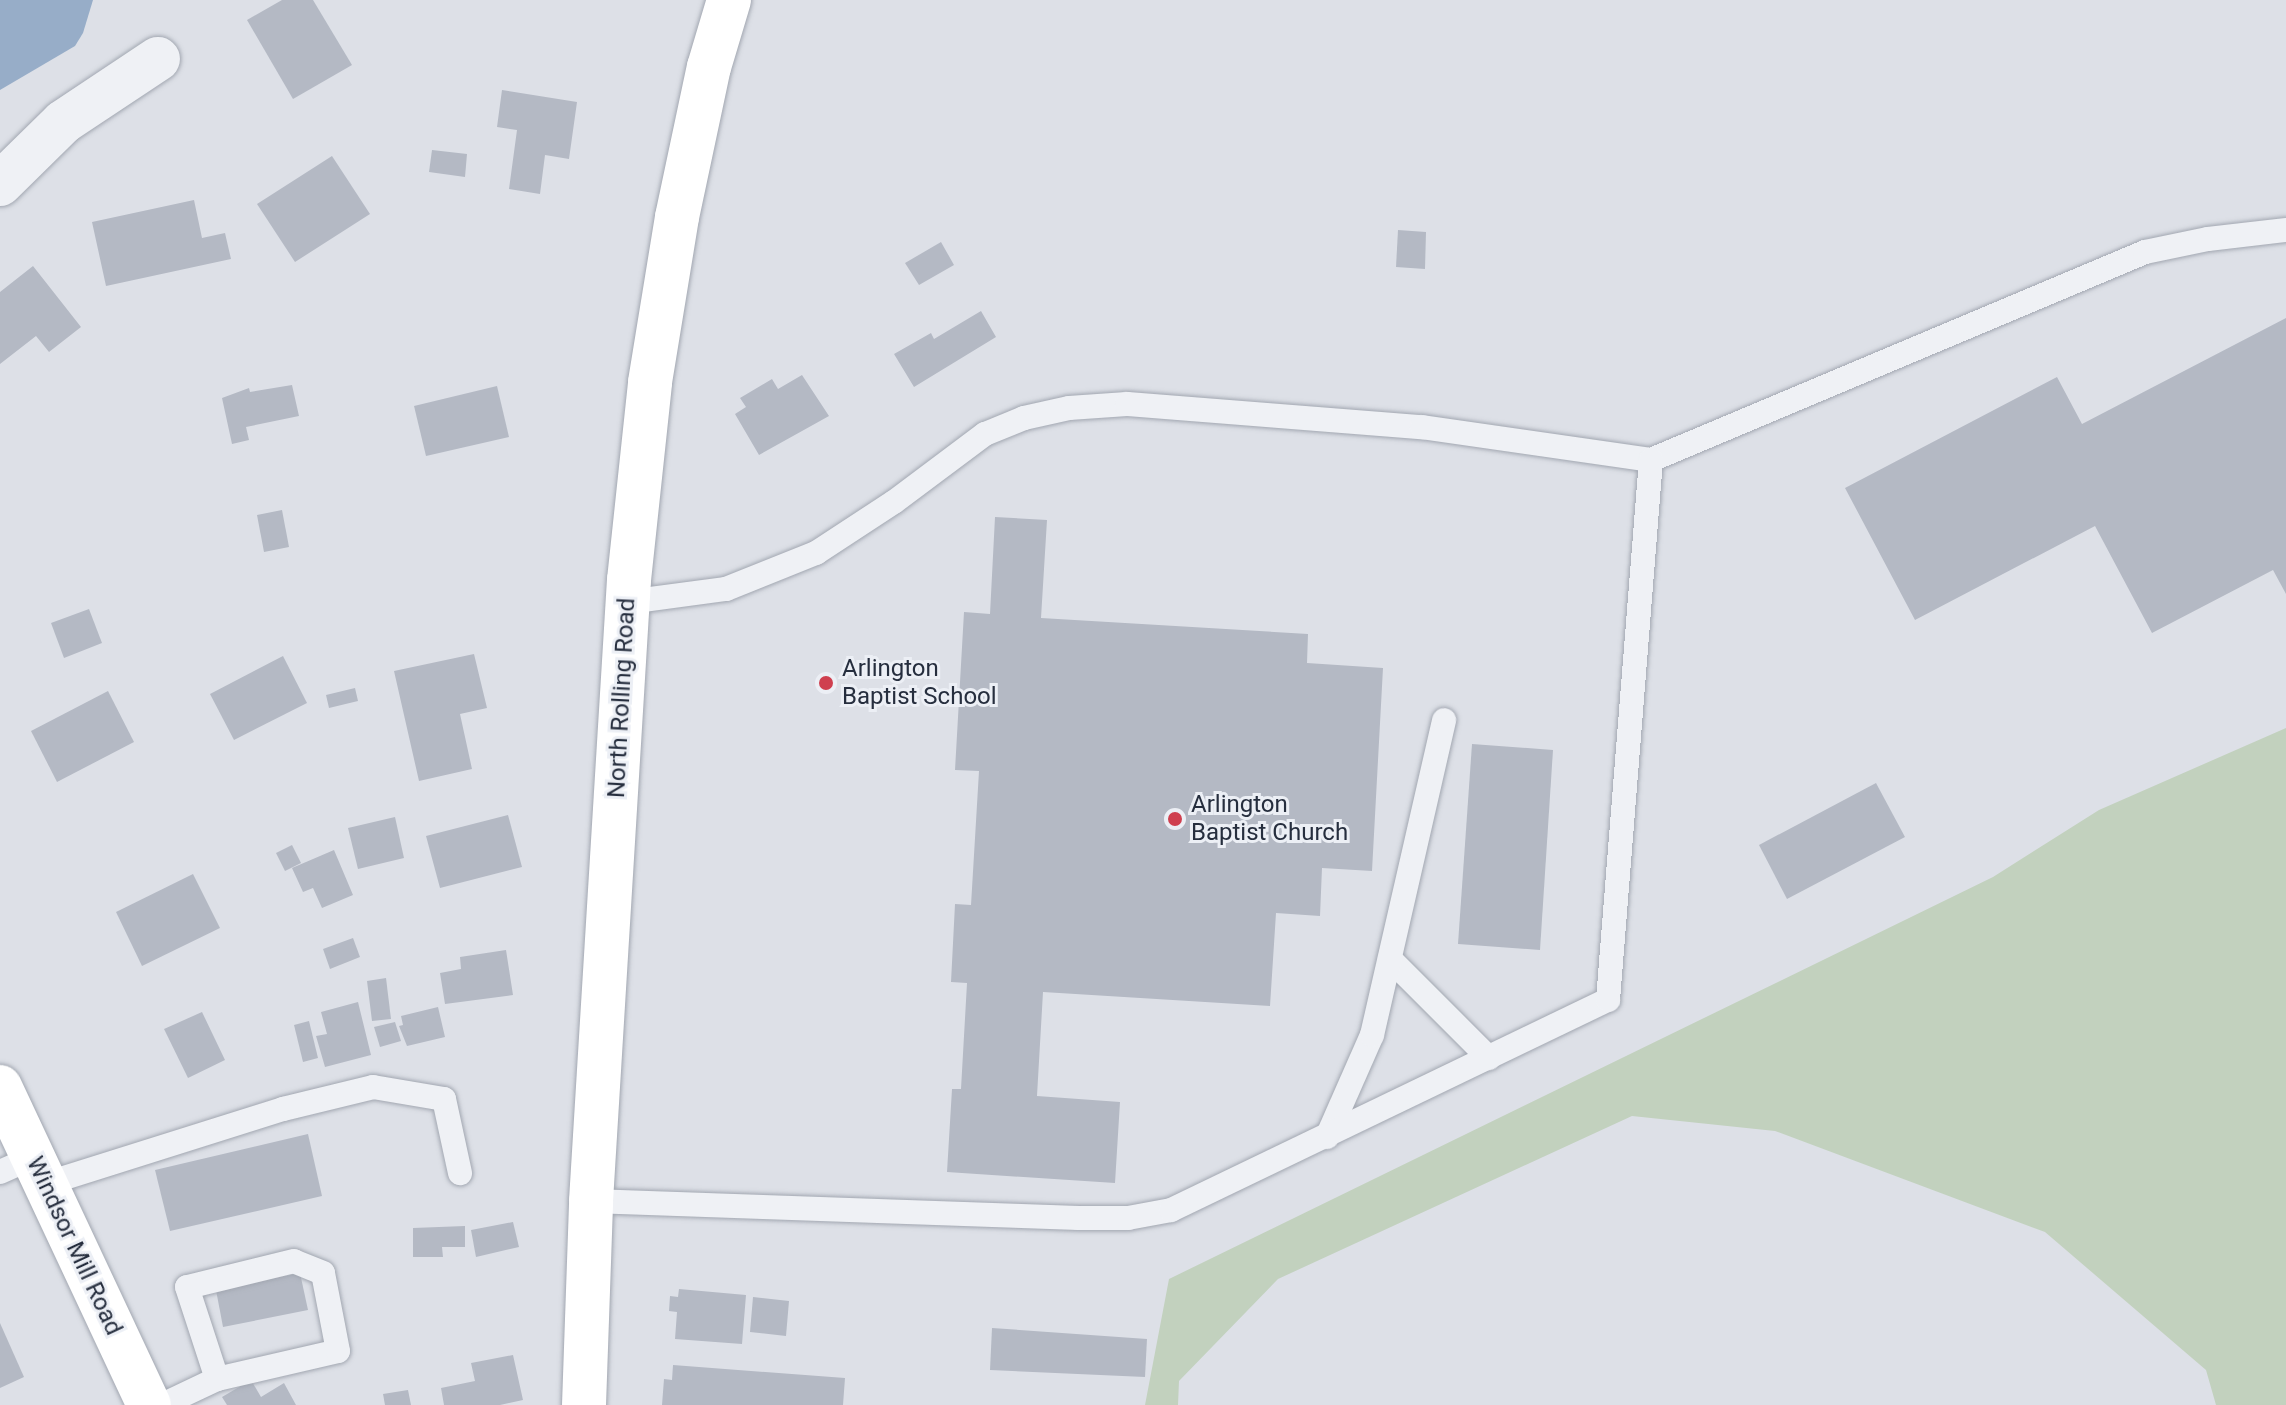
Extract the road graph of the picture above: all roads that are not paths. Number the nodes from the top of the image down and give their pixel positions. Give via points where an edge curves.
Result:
1 (729, 0) edge
2 (158, 59) dead end
3 (0, 184) edge
4 (2286, 230) edge
5 (1651, 460) junction
6 (628, 602) junction
7 (1444, 720) dead end
8 (1390, 959) junction
9 (1489, 1058) junction
10 (0, 1087) edge
11 (1327, 1137) junction
12 (26, 1171) edge
13 (460, 1173) dead end
14 (591, 1201) junction
15 (217, 1379) junction
16 (149, 1405) edge
17 (162, 1405) edge
18 (584, 1405) edge

1 - 6 main road, North Rolling Road via 677,217 650,382
2 - 3 street via 63,122
4 - 5 lane via 2145,252
5 - 6 lane via 1422,427 1127,404 1069,408 985,434 816,553 726,589
5 - 9 lane via 1608,1000
6 - 14 main road, North Rolling Road
7 - 8 lane
8 - 9 lane
8 - 11 lane via 1372,1035
9 - 11 lane
10 - 12 main road, Windsor Mill Road
11 - 14 lane via 1171,1210 1128,1218
12 - 13 lane via 373,1087 444,1099
12 - 16 main road, Windsor Mill Road
14 - 18 main road, North Rolling Road
15 - 15 lane via 338,1351 323,1273 294,1261 187,1287
15 - 17 lane

